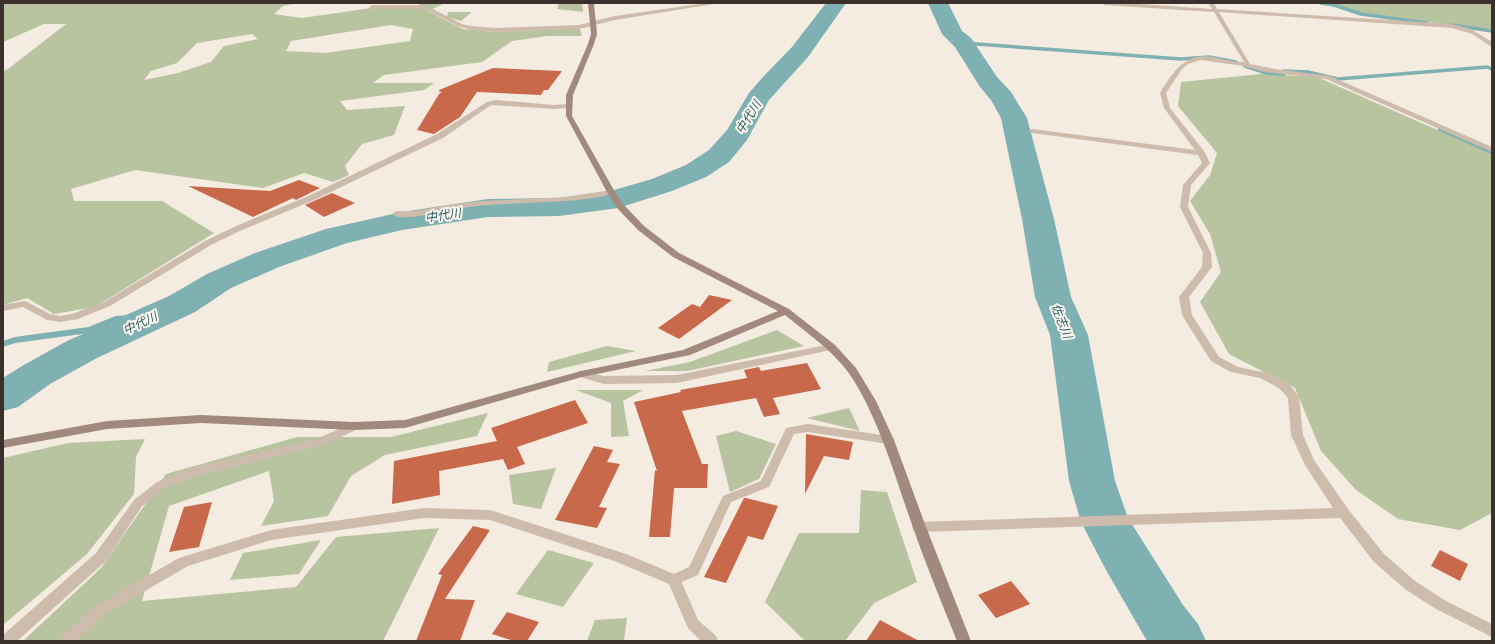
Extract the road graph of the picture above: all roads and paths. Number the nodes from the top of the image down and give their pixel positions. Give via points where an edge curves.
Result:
1 (591, 3) edge
2 (717, 3) edge
3 (1104, 3) edge
4 (372, 7) dead end
5 (1213, 7) edge
6 (595, 23) junction
7 (1492, 45) edge
8 (1244, 64) junction
9 (567, 106) junction
10 (1032, 132) dead end
11 (1492, 150) edge
12 (1201, 153) junction
13 (611, 192) junction
14 (396, 214) dead end
15 (3, 308) edge
16 (786, 311) junction
17 (831, 347) junction
18 (581, 374) junction
19 (354, 426) junction
20 (888, 440) junction
21 (3, 444) edge
22 (1343, 513) junction
23 (919, 527) junction
24 (674, 580) junction
25 (1492, 631) edge
26 (7, 641) edge
27 (66, 641) edge
28 (711, 641) edge
29 (964, 641) edge

1 - 6 street
2 - 6 street
3 - 5 street
4 - 6 street via 417,7 431,10 471,28 533,29 579,27
5 - 7 street via 1452,26 1474,31
5 - 8 street via 1248,63
6 - 9 street via 587,55
8 - 11 street via 1259,70 1309,73 1328,77
8 - 12 street via 1206,58 1188,61 1178,68 1163,93 1167,108
9 - 13 street via 569,116
9 - 15 street via 496,102 489,104 440,136 309,199 208,243 107,304 74,317 47,317 25,304
10 - 12 street
12 - 22 street via 1206,164 1187,185 1184,207 1207,253 1207,267 1184,297 1187,315 1215,359 1235,370 1263,375 1283,385 1294,397 1297,435 1309,462
13 - 14 street via 568,200 474,204 414,214
13 - 16 street via 620,206 641,228 676,255
16 - 17 street
16 - 18 street via 686,353
17 - 18 street via 677,379 604,380
17 - 20 street via 852,370
18 - 19 street via 405,424
19 - 21 street via 201,419 107,425
19 - 26 street via 320,442 194,472 161,485 138,503 101,557
20 - 23 street
20 - 24 lane via 808,428 790,431 765,484 727,499 694,571
22 - 23 street
22 - 25 street via 1380,558 1410,585 1441,605
23 - 29 street
24 - 27 street via 621,558 490,515 424,513 271,535 184,562 102,609
24 - 28 street via 693,624

